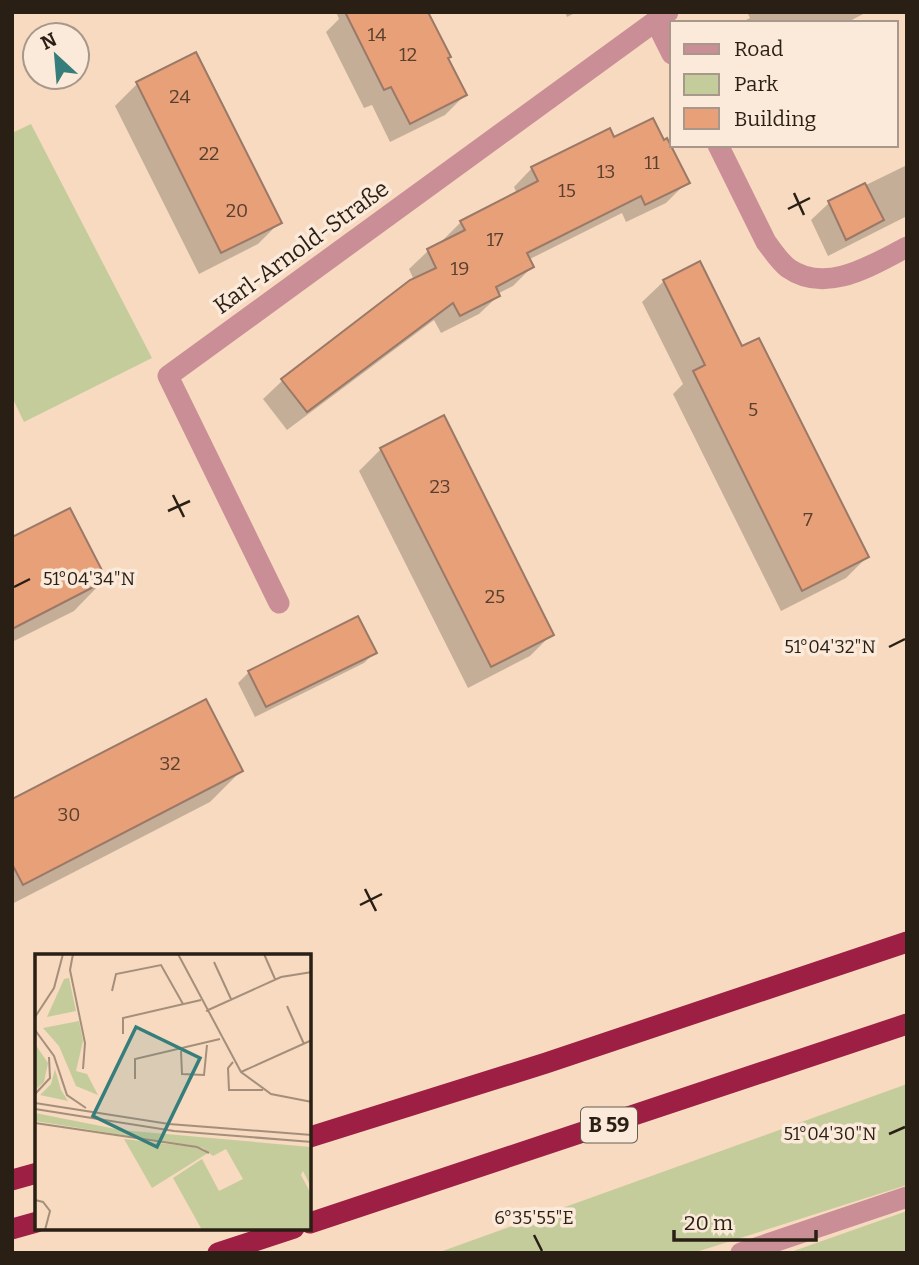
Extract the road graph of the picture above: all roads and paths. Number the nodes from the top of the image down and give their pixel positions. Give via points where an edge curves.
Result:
1 (662, 17) edge
2 (670, 47) edge
3 (719, 147) edge
4 (907, 247) edge
5 (279, 603) dead end
6 (907, 942) edge
7 (907, 1024) edge
8 (312, 1119) edge
9 (362, 1120) junction
10 (312, 1135) edge
11 (35, 1174) edge
12 (12, 1180) edge
13 (907, 1197) edge
14 (312, 1222) edge
15 (35, 1223) edge
16 (12, 1229) edge
17 (288, 1230) edge
18 (218, 1253) edge
19 (741, 1253) edge

1 - 2 street
1 - 5 street, Karl-Arnold-Straße via 168,376
3 - 4 street via 766,242 799,274 825,279 843,276
6 - 9 highway
7 - 14 highway, B 59
8 - 9 highway
9 - 10 highway
11 - 12 highway
13 - 19 street
15 - 16 highway
17 - 18 highway

